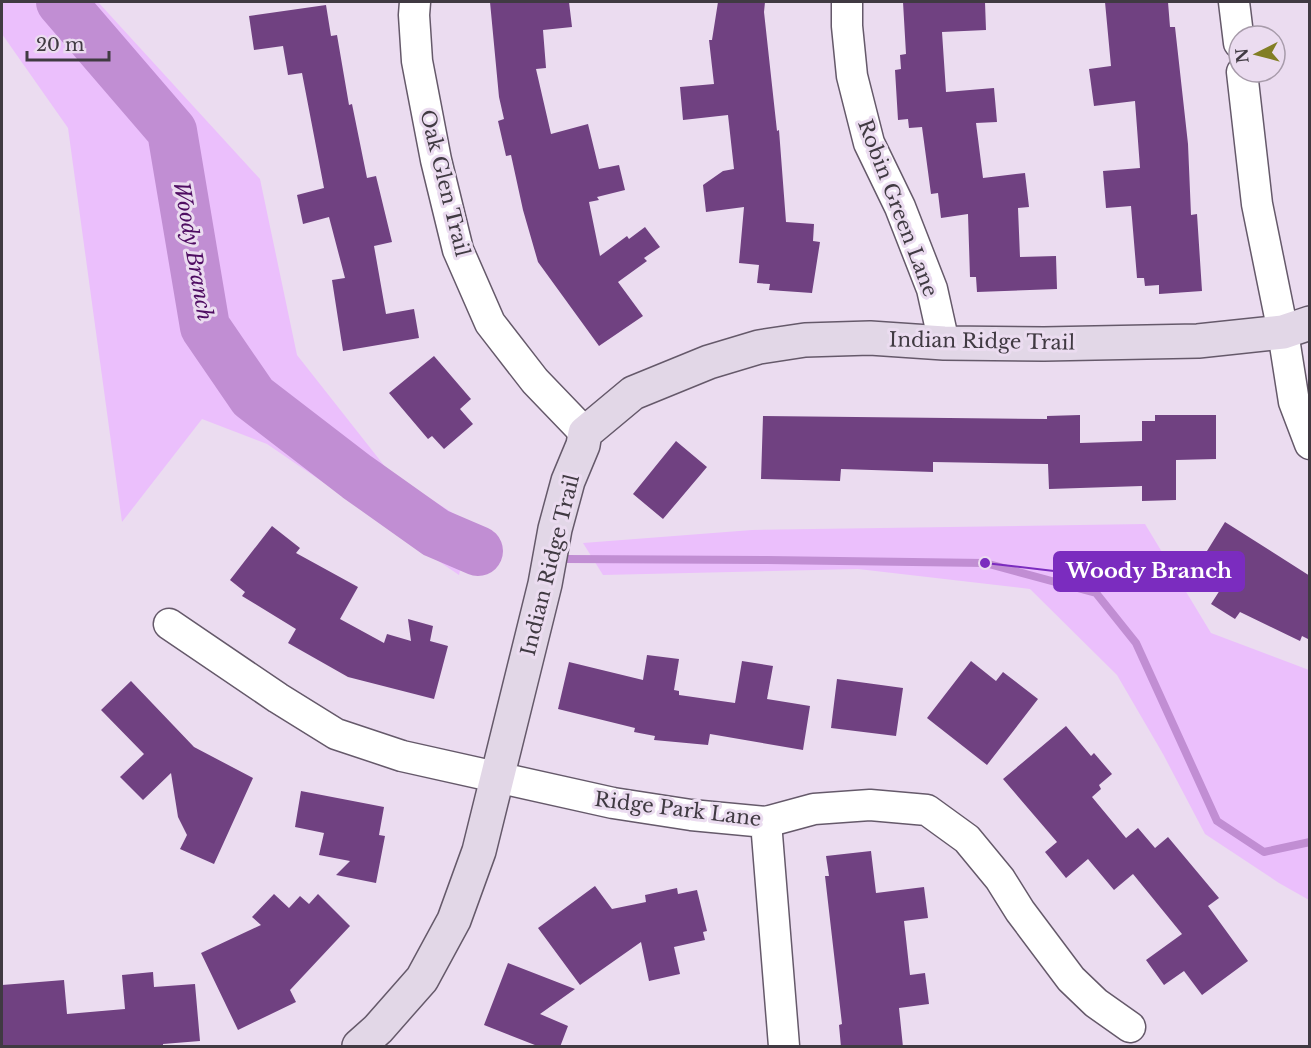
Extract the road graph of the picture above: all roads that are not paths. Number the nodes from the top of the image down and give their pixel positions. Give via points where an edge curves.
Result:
1 (415, 2) edge
2 (847, 2) edge
3 (1234, 2) edge
4 (1237, 24) edge
5 (1243, 84) edge
6 (1296, 327) edge
7 (944, 343) junction
8 (585, 433) junction
9 (1310, 444) edge
10 (169, 624) dead end
11 (496, 778) junction
12 (766, 822) junction
13 (1130, 1027) dead end
14 (359, 1047) edge
15 (784, 1047) edge

1 - 8 street, Oak Glen Trail via 417,60 458,250 490,323 535,381
2 - 7 street, Robin Green Lane via 852,76 869,143 900,207 932,289
3 - 4 street
5 - 6 street via 1257,204
6 - 7 street, Indian Ridge Trail via 1198,342
6 - 9 street via 1294,402
7 - 8 street, Indian Ridge Trail via 816,339 759,347 709,362 633,393
8 - 11 street, Indian Ridge Trail via 555,529
10 - 11 street, Ridge Park Lane via 336,734 402,756
11 - 12 street, Ridge Park Lane via 624,805
11 - 14 street, Indian Ridge Trail via 479,851 454,920 422,979
12 - 13 street, Ridge Park Lane via 814,809 870,805 927,810 967,839 1071,979
12 - 15 street

